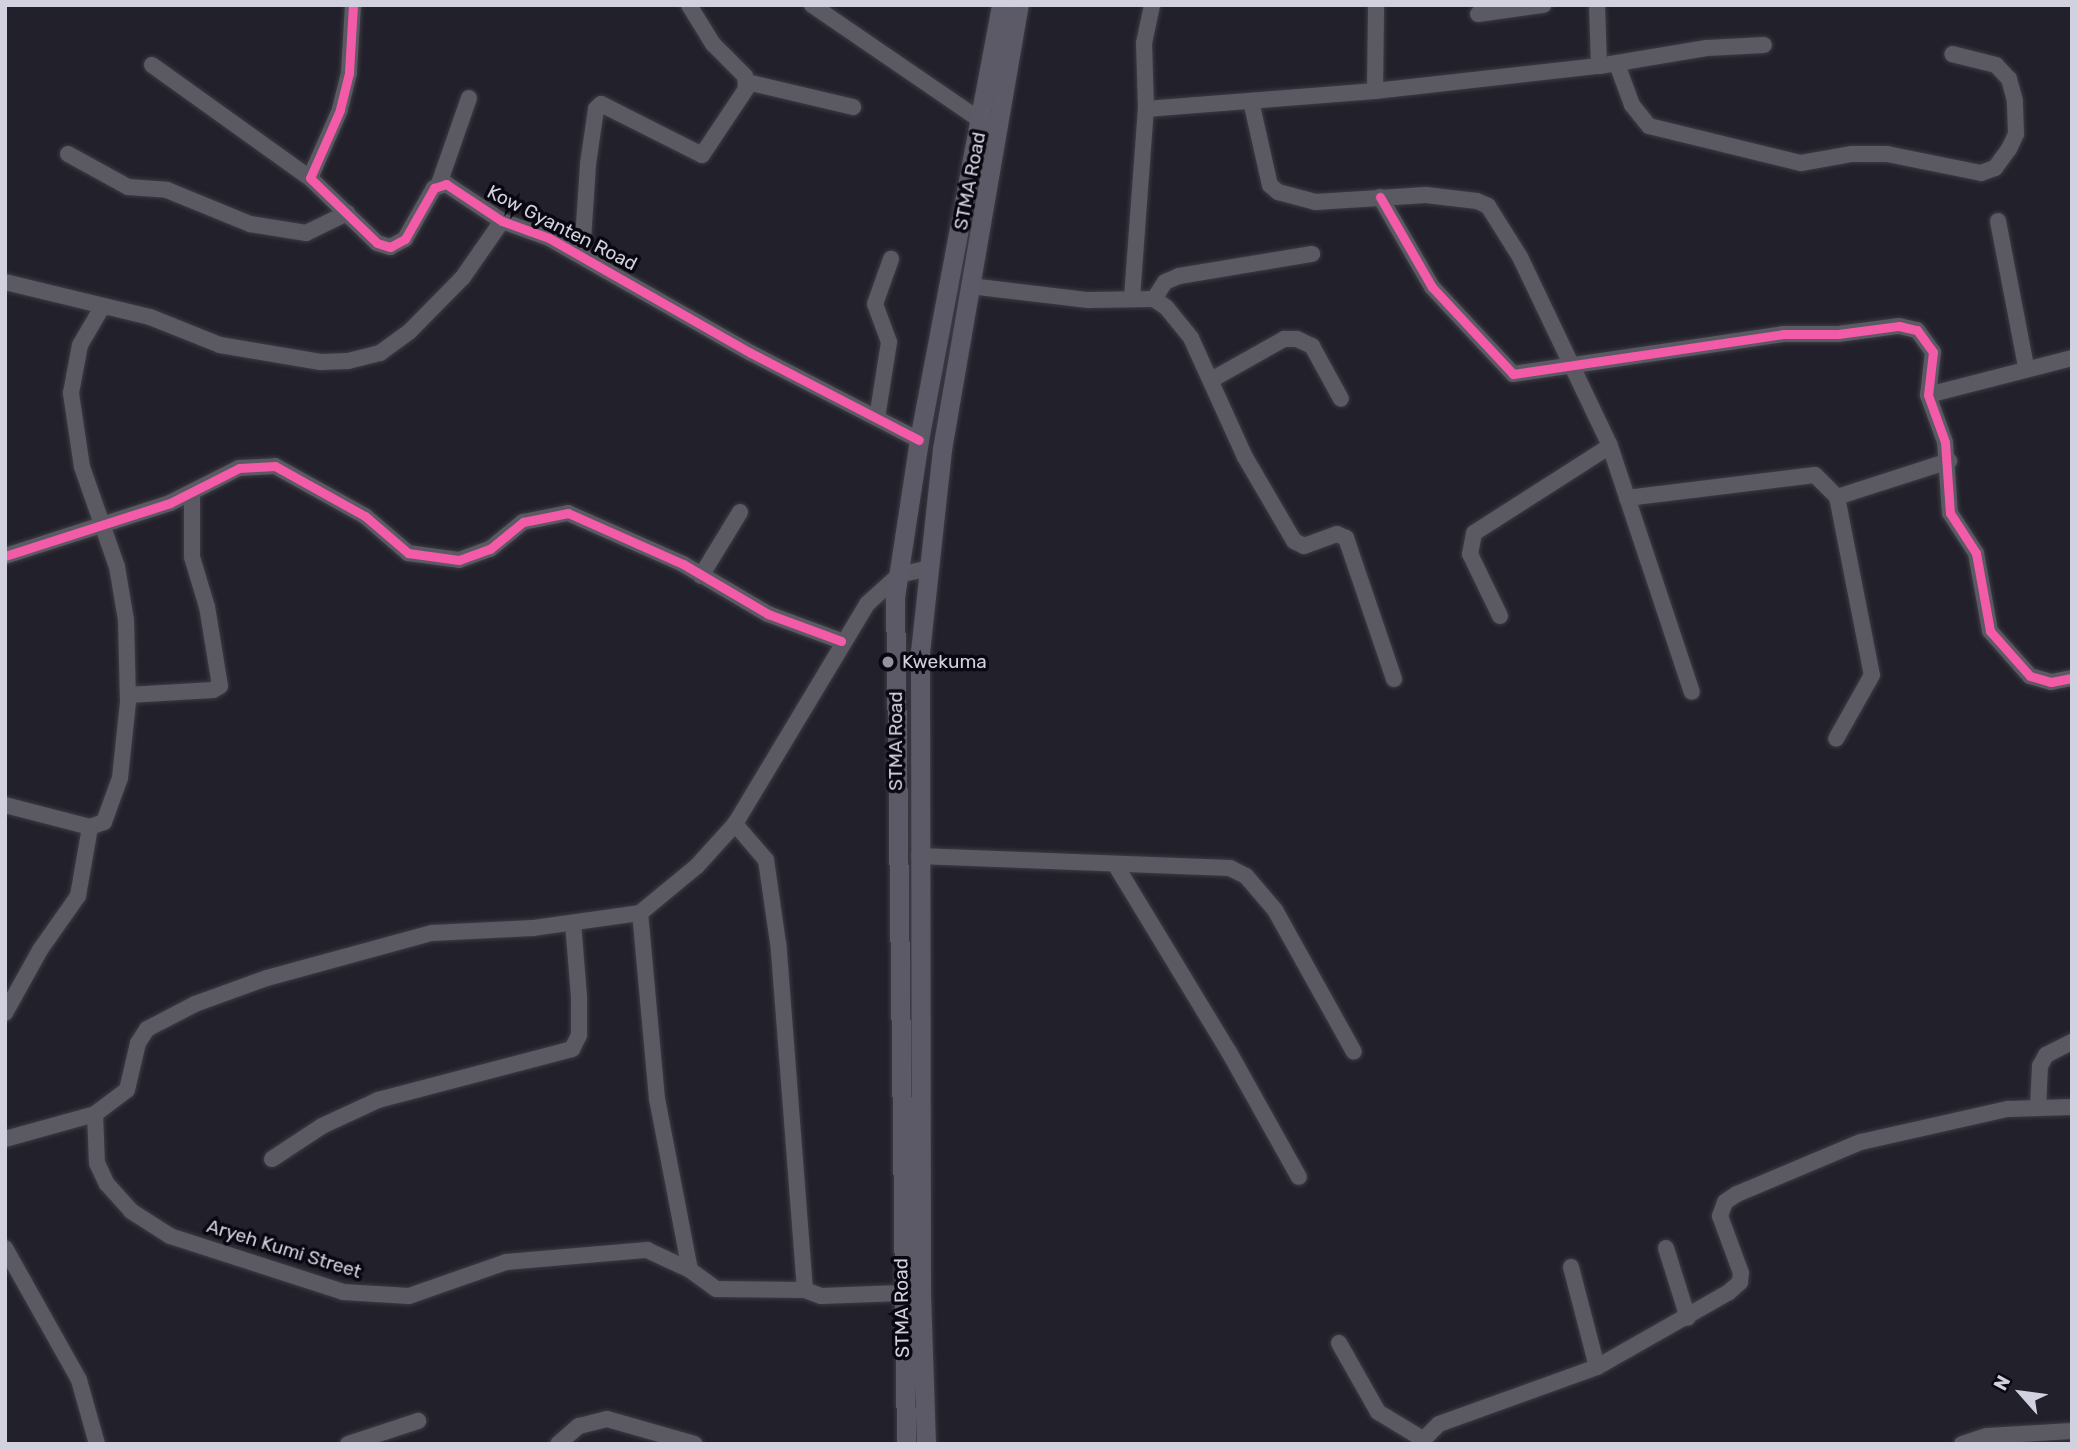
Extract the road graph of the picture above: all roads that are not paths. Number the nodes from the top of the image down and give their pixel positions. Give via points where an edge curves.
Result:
1 (353, 5) edge
2 (689, 5) edge
3 (812, 5) edge
4 (1001, 5) edge
5 (1152, 5) edge
6 (1376, 5) edge
7 (1544, 5) edge
8 (1597, 5) edge
9 (1022, 10) edge
10 (1478, 14) dead end
11 (1764, 45) dead end
12 (1952, 54) dead end
13 (1616, 64) junction
14 (152, 65) dead end
15 (1599, 66) junction
16 (747, 82) junction
17 (1375, 91) junction
18 (469, 98) dead end
19 (1251, 101) junction
20 (853, 107) dead end
21 (1146, 109) junction
22 (990, 125) junction
23 (68, 154) dead end
24 (310, 178) junction
25 (439, 184) junction
26 (1380, 197) junction
27 (347, 213) junction
28 (502, 221) junction
29 (1998, 221) dead end
30 (1312, 254) dead end
31 (582, 255) junction
32 (891, 259) dead end
33 (5, 282) edge
34 (970, 286) junction
35 (1132, 298) junction
36 (1154, 299) junction
37 (101, 309) junction
38 (2072, 358) edge
39 (1570, 362) junction
40 (2026, 367) junction
41 (1211, 380) junction
42 (1928, 395) junction
43 (1341, 399) dead end
44 (877, 418) junction
45 (919, 440) junction
46 (1610, 446) junction
47 (1949, 461) junction
48 (192, 494) junction
49 (1836, 497) junction
50 (1627, 498) junction
51 (740, 512) dead end
52 (105, 526) junction
53 (5, 556) edge
54 (926, 569) junction
55 (899, 575) junction
56 (701, 576) junction
57 (1500, 616) dead end
58 (841, 641) junction
59 (2072, 678) edge
60 (1394, 679) dead end
61 (1692, 692) dead end
62 (128, 695) junction
63 (1836, 739) dead end
64 (5, 805) edge
65 (735, 824) junction
66 (90, 827) junction
67 (919, 856) junction
68 (1115, 864) junction
69 (640, 913) junction
70 (573, 923) junction
71 (5, 1013) edge
72 (2072, 1041) edge
73 (1354, 1052) dead end
74 (2072, 1107) edge
75 (2039, 1108) junction
76 (95, 1114) junction
77 (5, 1139) edge
78 (272, 1160) dead end
79 (1298, 1177) dead end
80 (5, 1248) edge
81 (1666, 1248) dead end
82 (1571, 1267) dead end
83 (690, 1270) junction
84 (805, 1290) junction
85 (901, 1293) junction
86 (1688, 1318) junction
87 (1339, 1343) dead end
88 (1597, 1367) junction
89 (418, 1421) dead end
90 (2072, 1431) edge
91 (1420, 1441) edge
92 (97, 1444) edge
93 (348, 1444) edge
94 (558, 1444) edge
95 (695, 1444) edge
96 (906, 1444) edge
97 (926, 1444) edge
98 (1962, 1444) edge

1 - 24 street via 349,73 340,110
2 - 16 street via 713,44
3 - 22 street
4 - 22 main road, STMA Road
5 - 21 street via 1144,43
6 - 17 street
7 - 10 street
8 - 15 street
9 - 22 main road, STMA Road
11 - 13 street via 1707,48
12 - 13 street via 1996,65 2009,79 2015,101 2016,134 2009,149 1995,168 1981,173 1887,154 1853,154 1801,163 1649,126 1632,105
13 - 15 street
14 - 24 street
15 - 17 street
16 - 20 street
16 - 31 street via 702,155 607,105 596,109
17 - 19 street
18 - 25 street
19 - 21 street
19 - 26 street via 1270,185 1278,192 1316,202
21 - 35 street
22 - 34 main road, STMA Road
22 - 45 main road, STMA Road
23 - 27 street via 128,187 167,190 250,225 306,233
24 - 27 street
25 - 27 street via 405,239 390,247 377,243
25 - 28 street, Kow Gyanten Road via 446,184
26 - 39 street via 1433,287 1513,374 1521,376
26 - 39 street via 1426,195 1488,206 1520,257
28 - 31 street, Kow Gyanten Road
28 - 37 street via 463,277 410,331 380,353 348,361 321,362 220,345 150,317
29 - 40 street
30 - 36 street via 1179,276 1165,282
31 - 44 street, Kow Gyanten Road
32 - 44 street via 875,304 889,342
33 - 37 street
34 - 35 street via 1088,300
34 - 54 main road, STMA Road
35 - 36 street
36 - 41 street via 1185,329
37 - 52 street via 80,345 71,393 82,467
38 - 40 street
39 - 42 street via 1783,334 1838,334 1899,326 1917,330 1933,352
39 - 46 street
40 - 42 street
41 - 43 street via 1284,339 1297,339 1312,346
41 - 60 street via 1245,457 1294,541 1304,546 1337,534 1346,538
42 - 47 street
44 - 45 street, Kow Gyanten Road
45 - 55 main road, STMA Road
46 - 50 street
46 - 57 street via 1474,533 1470,554
47 - 49 street
47 - 59 street via 1950,513 1976,553 1990,631 2029,676 2052,682
48 - 52 street
48 - 56 street via 239,468 275,466 365,516 408,553 439,561 478,555 523,522 568,513
48 - 62 street via 192,556 207,607 220,686
49 - 50 street via 1815,475
49 - 63 street via 1872,675
50 - 61 street
51 - 56 street
52 - 53 street
52 - 62 street via 125,620
54 - 55 street
54 - 67 main road, STMA Road via 917,707
55 - 58 street via 867,604
55 - 85 main road, STMA Road via 896,864
56 - 58 street via 768,614
58 - 65 street
62 - 66 street via 113,808 104,822
64 - 66 street
65 - 69 street via 697,866
65 - 84 street via 766,860 778,943
66 - 71 street via 78,896 40,950
67 - 68 street
67 - 97 main road, STMA Road
68 - 73 street via 1230,868 1247,876 1275,910
68 - 79 street via 1229,1052
69 - 70 street
69 - 83 street via 657,1100
70 - 76 street via 432,933 267,978 195,1004 147,1029 138,1043 127,1090
70 - 78 street via 579,1035 572,1049 378,1100 322,1126
72 - 75 street via 2046,1055 2040,1066
74 - 75 street
75 - 86 street via 2008,1109 1861,1142 1737,1194 1721,1208 1720,1226 1741,1273 1740,1282
76 - 77 street
76 - 83 street, Aryeh Kumi Street via 97,1163 107,1184 131,1211 170,1236 343,1292 409,1296 506,1262 639,1250 654,1251
80 - 92 street via 79,1380
81 - 86 street
82 - 88 street
83 - 84 street, Aryeh Kumi Street via 716,1289
84 - 85 street, Aryeh Kumi Street via 821,1296
85 - 96 main road, STMA Road
86 - 88 street
87 - 91 street via 1378,1412
88 - 91 street via 1439,1424
89 - 93 street
90 - 98 street via 1987,1436
94 - 95 street via 579,1426 607,1419

